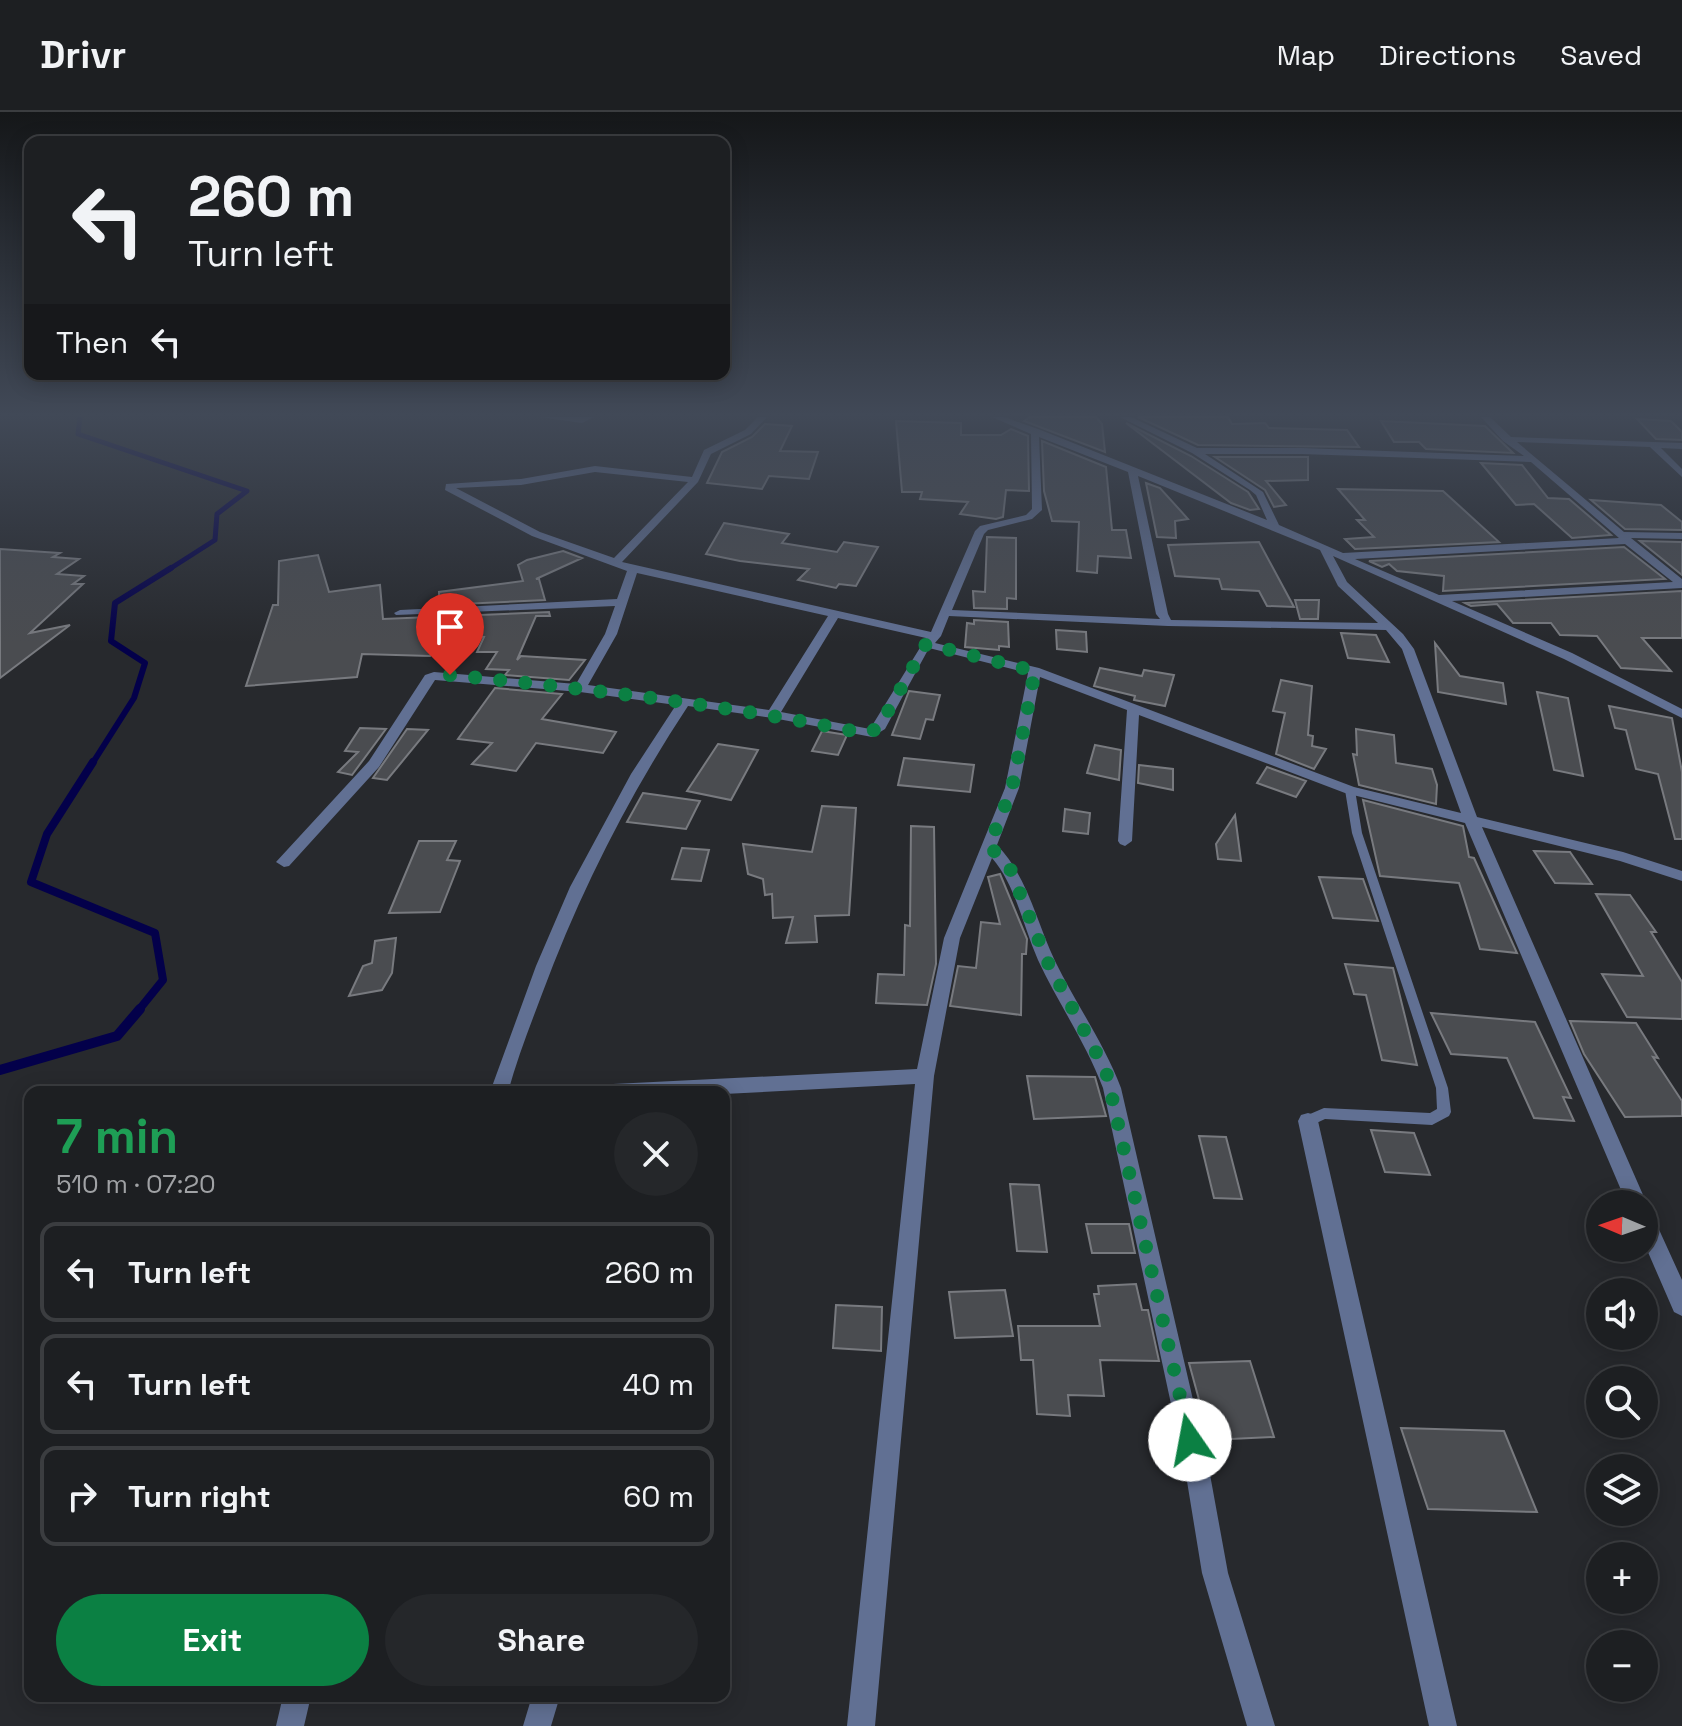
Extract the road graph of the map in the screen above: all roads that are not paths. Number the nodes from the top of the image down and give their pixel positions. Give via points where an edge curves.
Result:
1 (456, 492) edge
2 (683, 492) edge
3 (1037, 492) edge
4 (1137, 492) edge
5 (1188, 492) edge
6 (1257, 492) edge
7 (1570, 492) edge
8 (1275, 527) junction
9 (1682, 536) edge
10 (1622, 538) junction
11 (1331, 552) junction
12 (616, 562) junction
13 (633, 569) junction
14 (1682, 585) edge
15 (1435, 599) junction
16 (622, 602) junction
17 (400, 613) dead end
18 (947, 613) junction
19 (834, 616) junction
20 (1168, 623) junction
21 (1389, 627) junction
22 (930, 640) junction
23 (1035, 671) junction
24 (580, 688) junction
25 (684, 702) junction
26 (1133, 710) junction
27 (773, 714) junction
28 (1682, 714) edge
29 (1350, 790) junction
30 (1470, 817) junction
31 (1125, 841) dead end
32 (989, 846) junction
33 (284, 862) dead end
34 (1682, 876) edge
35 (925, 1076) junction
36 (501, 1086) edge
37 (730, 1086) edge
38 (1308, 1121) joint
39 (1631, 1190) edge
40 (1658, 1251) edge
41 (1682, 1305) edge
42 (296, 1702) edge
43 (546, 1702) edge
44 (290, 1726) edge
45 (537, 1726) edge
46 (861, 1726) edge
47 (1261, 1726) edge
48 (1443, 1726) edge

1 - 12 street via 536,534
2 - 12 street
3 - 18 street via 1037,510 1029,517 979,533
4 - 20 street
5 - 8 street
6 - 8 street
7 - 10 street
8 - 11 street
9 - 10 street
10 - 11 street
10 - 14 street
11 - 15 street
11 - 21 street via 1342,584
12 - 13 street
13 - 16 street
13 - 19 street
14 - 15 street
15 - 28 street via 1568,656
16 - 17 street
16 - 24 street via 611,634
18 - 20 street
18 - 22 street
19 - 22 street
19 - 27 street
20 - 21 street
21 - 30 street via 1408,649
22 - 23 street
22 - 27 street via 872,733
23 - 26 street
23 - 32 street via 1012,788
24 - 25 street
24 - 33 street via 450,675 429,678 374,764
25 - 27 street
25 - 36 street via 599,839 545,963
26 - 29 street
26 - 31 street
29 - 30 street
29 - 38 lane via 1357,833 1442,1088 1444,1112 1432,1119 1324,1113
30 - 34 street
30 - 39 street
32 - 35 street via 952,938
32 - 47 street via 1009,866 1047,961 1101,1057 1112,1088 1215,1573
35 - 37 street
35 - 46 street
38 - 48 street
40 - 41 street
42 - 44 street
43 - 45 street

